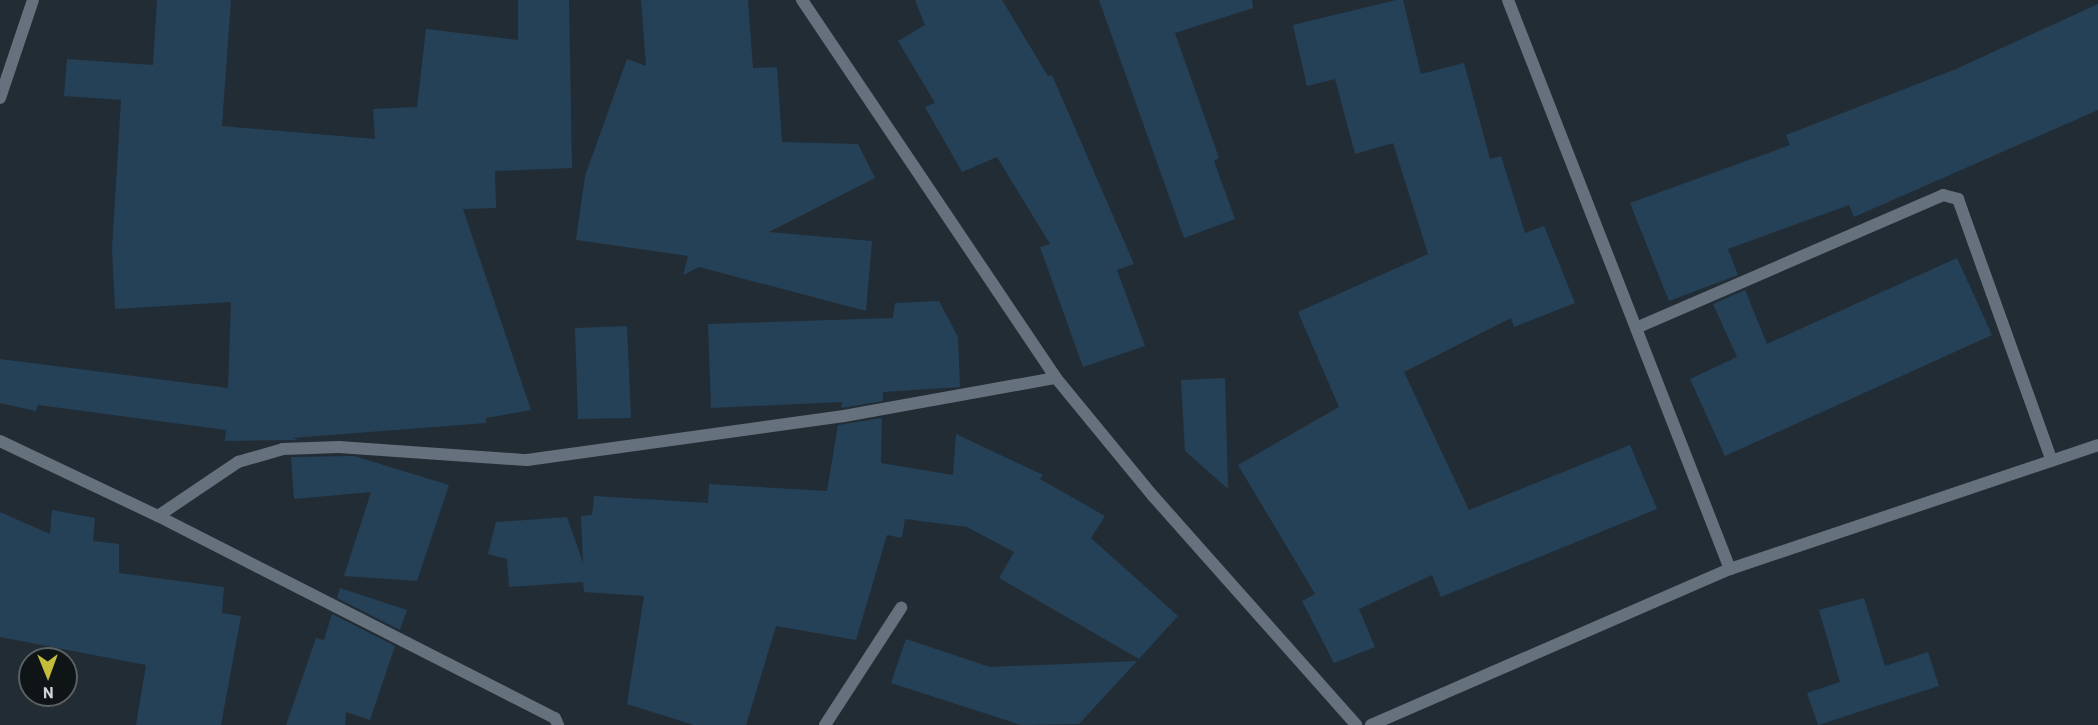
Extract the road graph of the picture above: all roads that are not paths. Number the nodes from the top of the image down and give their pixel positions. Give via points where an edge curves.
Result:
1 (33, 0) edge
2 (802, 0) edge
3 (1508, 0) edge
4 (0, 98) edge
5 (1636, 328) junction
6 (1056, 378) junction
7 (0, 441) edge
8 (2098, 445) edge
9 (2052, 461) junction
10 (158, 516) junction
11 (1730, 569) junction
12 (901, 608) dead end
13 (558, 725) edge
14 (825, 725) edge
15 (1356, 725) edge
16 (1371, 725) edge

1 - 4 street
2 - 6 street
3 - 5 street
5 - 9 street via 1943,195 1958,199
5 - 11 street
6 - 10 street via 844,416 527,460 339,447 283,449 238,462
6 - 15 street via 1152,496
7 - 10 street
8 - 9 street
9 - 11 street
10 - 13 street via 555,718
11 - 16 street
12 - 14 street

